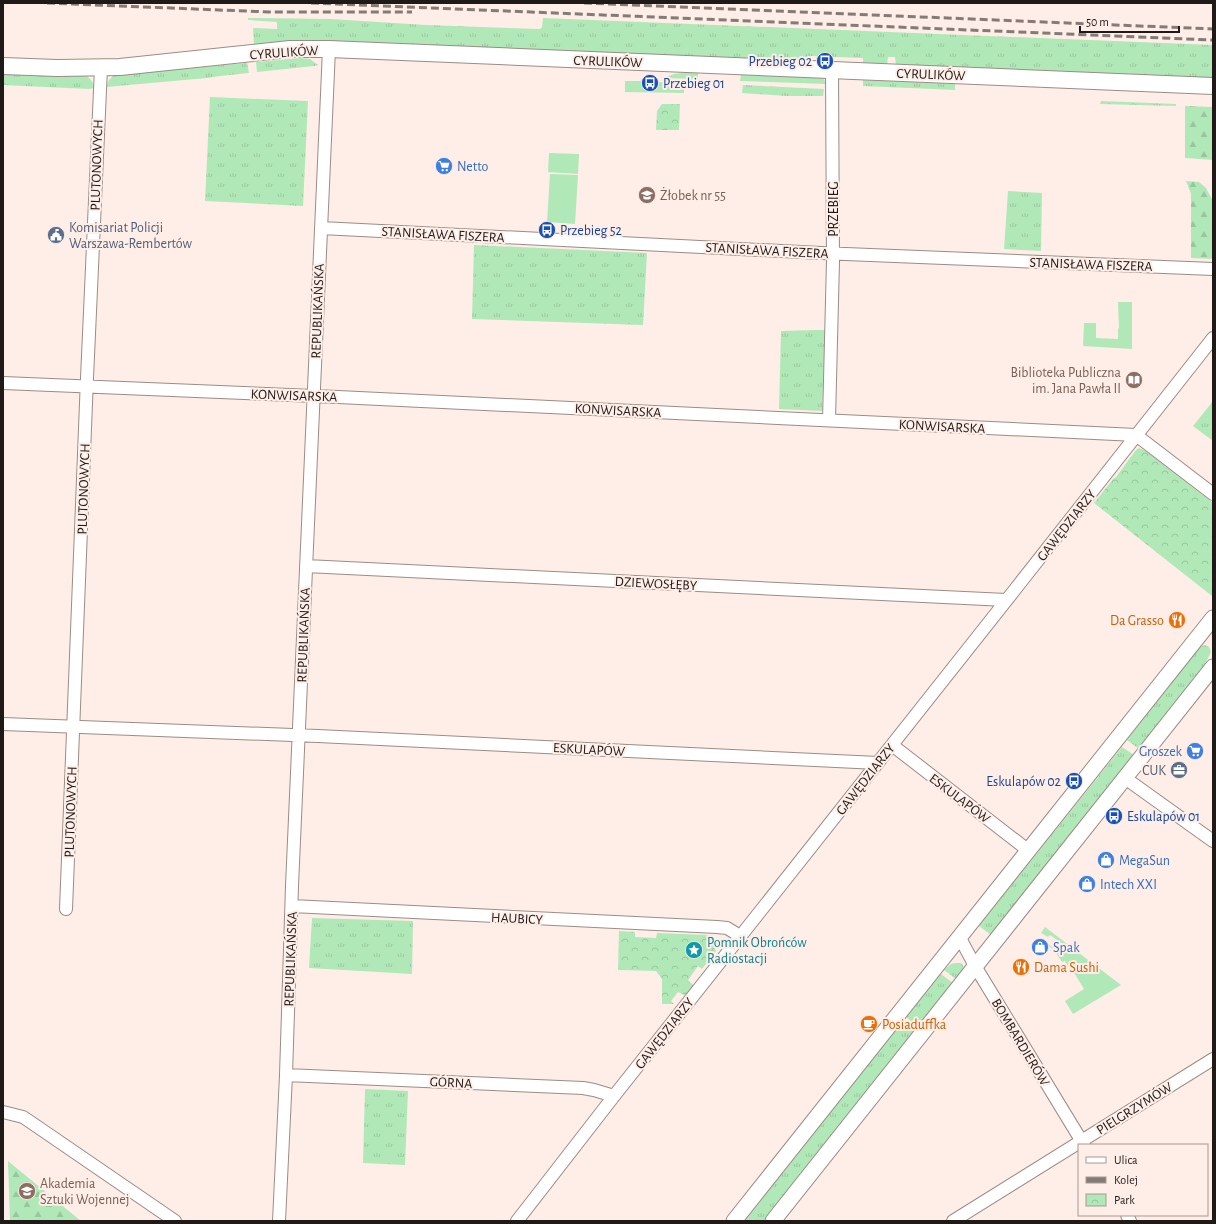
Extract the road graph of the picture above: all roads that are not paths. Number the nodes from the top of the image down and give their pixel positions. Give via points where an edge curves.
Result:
1 (329, 49) junction
2 (3, 66) edge
3 (101, 68) junction
4 (832, 69) junction
5 (1213, 86) edge
6 (321, 228) junction
7 (833, 253) junction
8 (1213, 269) edge
9 (1213, 338) edge
10 (3, 383) edge
11 (87, 386) junction
12 (314, 396) junction
13 (829, 420) junction
14 (1136, 435) junction
15 (1213, 494) edge
16 (306, 566) junction
17 (1006, 600) junction
18 (1210, 628) edge
19 (1213, 667) edge
20 (3, 724) edge
21 (74, 727) junction
22 (300, 735) junction
23 (892, 745) junction
24 (878, 763) junction
25 (1125, 778) junction
26 (1213, 841) edge
27 (1029, 851) junction
28 (292, 906) junction
29 (66, 909) dead end
30 (740, 936) junction
31 (960, 938) junction
32 (976, 966) junction
33 (1213, 1059) edge
34 (286, 1075) junction
35 (614, 1096) junction
36 (3, 1112) edge
37 (1082, 1143) edge
38 (1078, 1145) edge
39 (175, 1221) edge
40 (279, 1221) edge
41 (517, 1221) edge
42 (734, 1221) edge
43 (773, 1221) edge
44 (952, 1221) edge

1 - 3 main road, CYRULIKÓW via 290,49
1 - 4 main road, CYRULIKÓW
1 - 6 street, REPUBLIKAŃSKA
2 - 3 main road, CYRULIKÓW
3 - 11 street, PLUTONOWYCH
4 - 5 main road, CYRULIKÓW
4 - 7 street, PRZEBIEG
6 - 7 street, STANISŁAWA FISZERA
6 - 12 street, REPUBLIKAŃSKA
7 - 8 street, STANISŁAWA FISZERA
7 - 13 street, PRZEBIEG
9 - 14 street, GAWĘDZIARZY
10 - 11 street, KONWISARSKA
11 - 12 street, KONWISARSKA
11 - 21 street, PLUTONOWYCH
12 - 13 street, KONWISARSKA
12 - 16 street, REPUBLIKAŃSKA
13 - 14 street, KONWISARSKA
14 - 15 street
14 - 17 street, GAWĘDZIARZY
16 - 17 street, DZIEWOSŁĘBY
16 - 22 street, REPUBLIKAŃSKA
17 - 23 street, GAWĘDZIARZY
18 - 27 street
19 - 25 street
20 - 21 street, ESKULAPÓW
21 - 22 street, ESKULAPÓW
21 - 29 street, PLUTONOWYCH
22 - 24 street, ESKULAPÓW
22 - 28 street, REPUBLIKAŃSKA
23 - 24 street, GAWĘDZIARZY
23 - 27 street, ESKULAPÓW
24 - 30 street, GAWĘDZIARZY
25 - 26 street
25 - 32 street
27 - 31 street
28 - 30 street, HAUBICY via 718,927 727,928
28 - 34 street, REPUBLIKAŃSKA
30 - 35 street, GAWĘDZIARZY
31 - 32 street, BOMBARDIERÓW
31 - 42 street
32 - 37 street, BOMBARDIERÓW
32 - 43 street
33 - 37 street, PIELGRZYMÓW
34 - 35 street, GÓRNA via 583,1088
34 - 40 street, REPUBLIKAŃSKA
35 - 41 street, GAWĘDZIARZY
36 - 39 street via 23,1117
38 - 44 street, PIELGRZYMÓW

